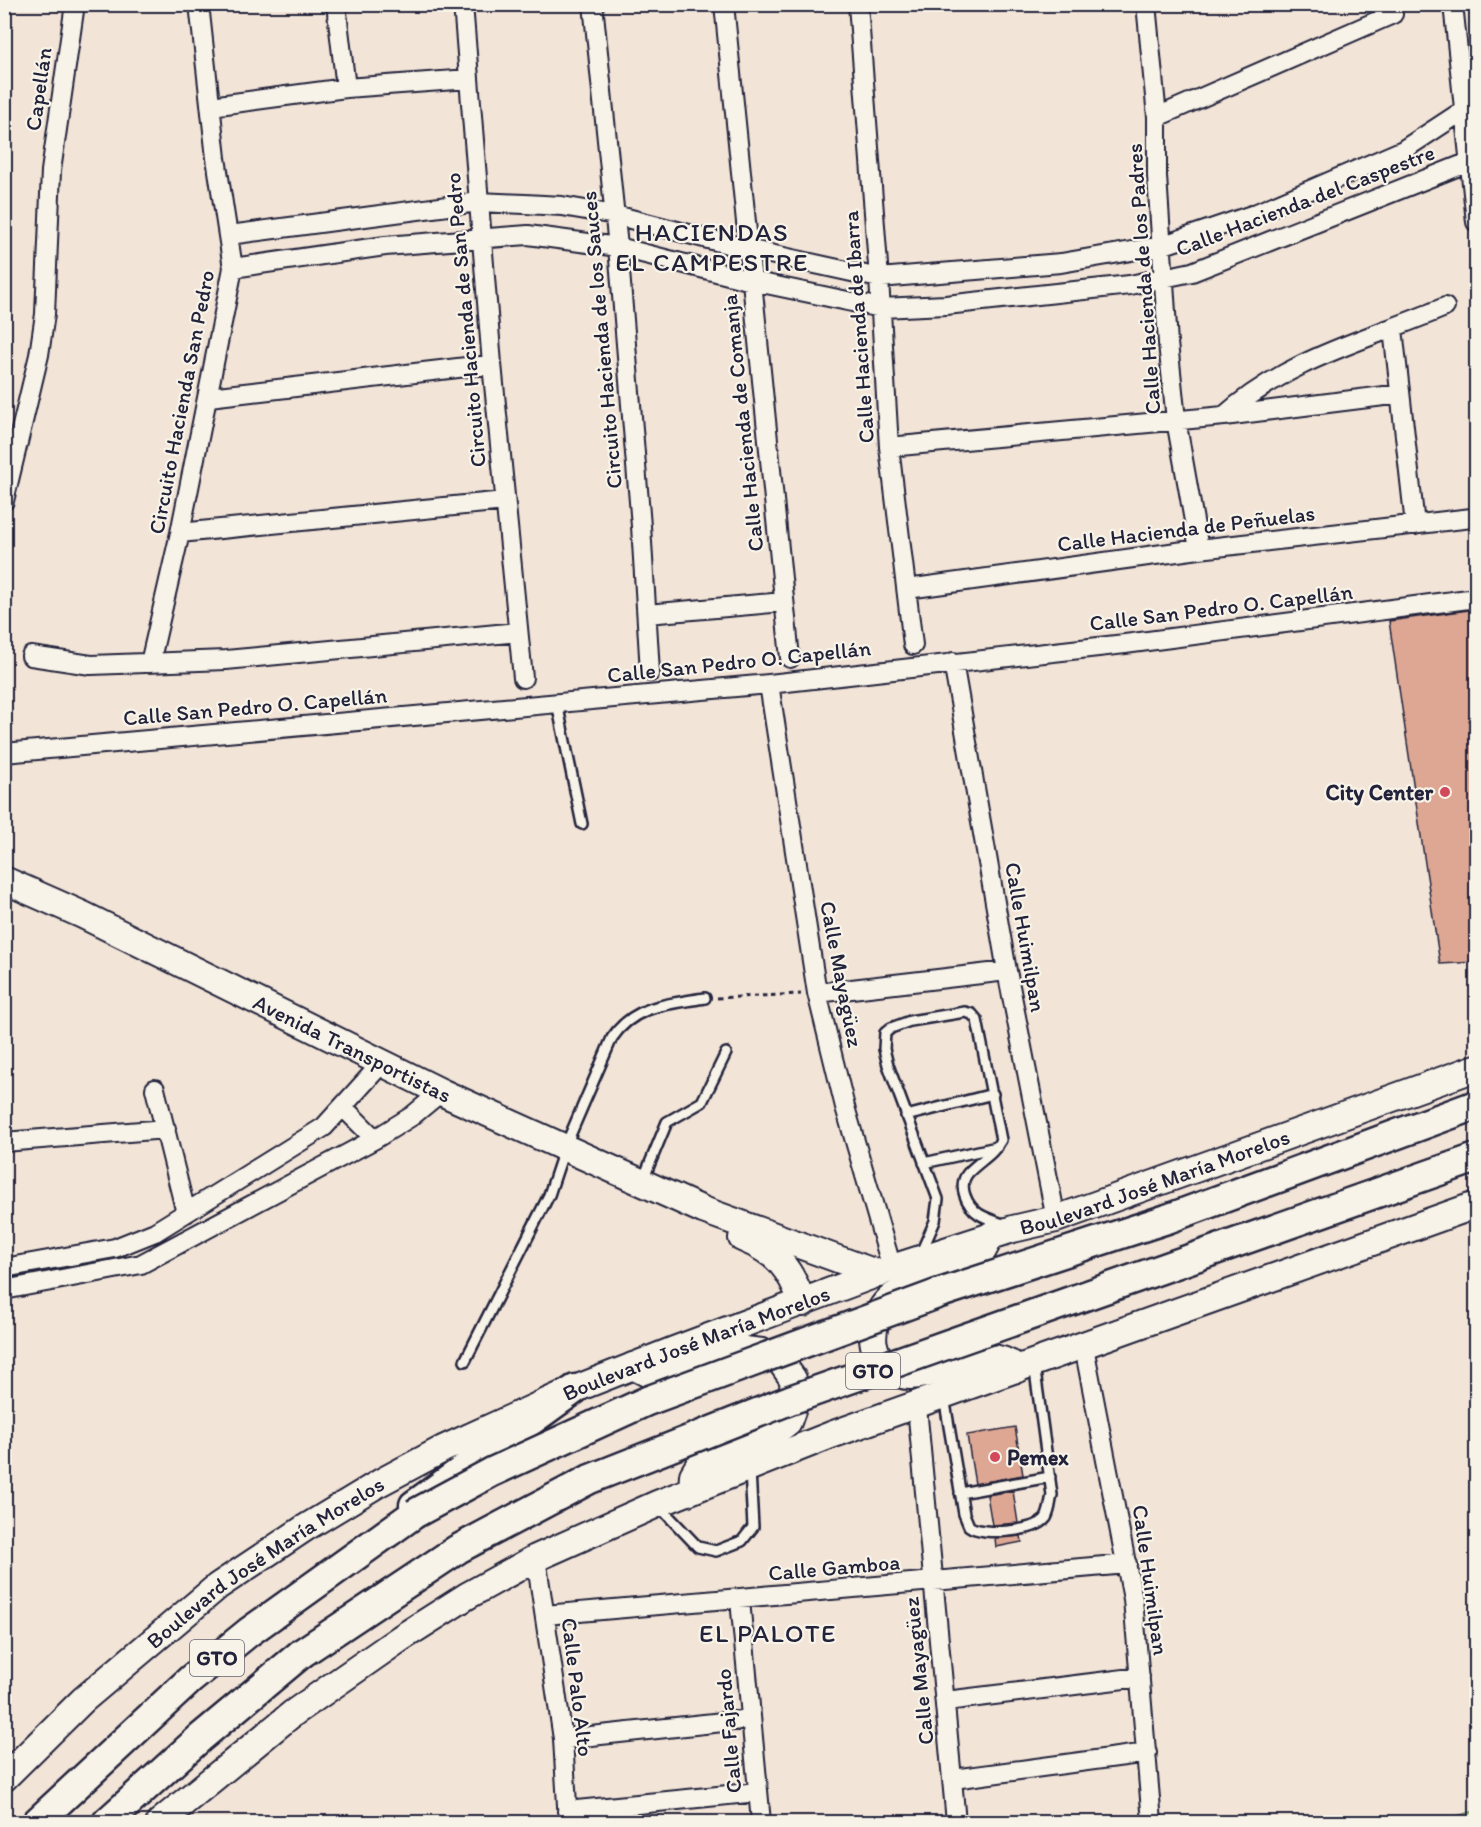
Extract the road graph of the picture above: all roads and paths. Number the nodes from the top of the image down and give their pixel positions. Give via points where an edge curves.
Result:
1 (75, 4) edge
2 (199, 4) edge
3 (336, 4) edge
4 (463, 4) edge
5 (593, 4) edge
6 (724, 4) edge
7 (858, 4) edge
8 (1146, 4) edge
9 (1453, 4) edge
10 (1382, 13) edge
11 (469, 79) junction
12 (346, 88) junction
13 (211, 106) junction
14 (1464, 110) junction
15 (1157, 117) junction
16 (1469, 162) junction
17 (478, 202) junction
18 (615, 215) junction
19 (1476, 222) edge
20 (229, 235) junction
21 (481, 237) junction
22 (1161, 246) junction
23 (618, 247) junction
24 (747, 249) junction
25 (233, 268) junction
26 (879, 278) junction
27 (1165, 278) junction
28 (752, 281) junction
29 (1445, 307) dead end
30 (881, 308) junction
31 (1393, 329) junction
32 (492, 364) junction
33 (1400, 394) junction
34 (209, 398) junction
35 (1224, 416) junction
36 (1176, 420) junction
37 (889, 447) junction
38 (4, 501) edge
39 (505, 501) junction
40 (1472, 518) dead end
41 (1415, 525) junction
42 (180, 533) junction
43 (1199, 549) junction
44 (907, 589) junction
45 (1476, 598) edge
46 (784, 602) junction
47 (647, 614) junction
48 (518, 632) junction
49 (913, 645) dead end
50 (31, 656) dead end
51 (790, 658) dead end
52 (953, 662) junction
53 (150, 663) junction
54 (650, 672) dead end
55 (523, 678) dead end
56 (769, 684) junction
57 (557, 703) junction
58 (4, 753) edge
59 (582, 824) dead end
60 (4, 880) edge
61 (1006, 971) junction
62 (817, 993) junction
63 (705, 998) joint
64 (726, 1053) dead end
65 (382, 1063) junction
66 (1476, 1068) edge
67 (155, 1089) dead end
68 (441, 1092) junction
69 (993, 1094) junction
70 (1476, 1105) edge
71 (344, 1108) junction
72 (906, 1116) junction
73 (166, 1129) junction
74 (375, 1140) junction
75 (4, 1142) edge
76 (565, 1147) junction
77 (997, 1147) junction
78 (1476, 1158) edge
79 (924, 1163) junction
80 (642, 1182) junction
81 (1476, 1205) edge
82 (703, 1210) junction
83 (186, 1213) junction
84 (1056, 1219) junction
85 (1002, 1232) junction
86 (919, 1260) junction
87 (5, 1266) edge
88 (885, 1271) junction
89 (7, 1289) edge
90 (802, 1303) junction
91 (1084, 1347) junction
92 (465, 1361) dead end
93 (633, 1366) junction
94 (1026, 1366) junction
95 (575, 1389) junction
96 (944, 1397) junction
97 (917, 1407) junction
98 (750, 1467) junction
99 (1050, 1477) junction
100 (692, 1490) junction
101 (960, 1493) junction
102 (657, 1504) junction
103 (536, 1558) junction
104 (1127, 1564) junction
105 (330, 1576) junction
106 (933, 1582) junction
107 (740, 1599) junction
108 (545, 1615) junction
109 (1140, 1677) junction
110 (946, 1701) junction
111 (751, 1719) junction
112 (563, 1739) junction
113 (1147, 1753) junction
114 (4, 1778) edge
115 (953, 1779) junction
116 (758, 1792) junction
117 (46, 1813) edge
118 (567, 1817) edge
119 (19, 1822) edge
120 (107, 1822) edge
121 (160, 1822) edge
122 (761, 1822) edge
123 (956, 1822) edge
124 (1152, 1822) edge

1 - 38 street, Capellán via 51,171 45,314
2 - 13 street, Circuito Hacienda San Pedro
3 - 12 street
4 - 11 street, Circuito Hacienda de San Pedro
5 - 18 street, Circuito Hacienda de los Sauces
6 - 24 street, Calle Hacienda de Comanja
7 - 26 street, Calle Hacienda de Ibarra
8 - 15 street, Calle Hacienda de los Padres
9 - 14 street
10 - 15 street
11 - 12 street
11 - 17 street, Circuito Hacienda de San Pedro
12 - 13 street
13 - 20 street, Circuito Hacienda San Pedro
14 - 16 street
14 - 22 street, Calle Hacienda del Caspestre via 1403,150 1252,215
15 - 22 street, Calle Hacienda de los Padres
16 - 19 street
16 - 27 street, Calle Hacienda del Caspestre via 1213,265
17 - 18 street, Calle Hacienda del Caspestre via 562,206
17 - 20 street, Calle Hacienda del Caspestre
17 - 21 street, Circuito Hacienda de San Pedro
18 - 23 street, Circuito Hacienda de los Sauces
18 - 24 street, Calle Hacienda del Caspestre
20 - 25 street, Circuito Hacienda San Pedro
21 - 23 street, Calle Hacienda del Caspestre via 528,235
21 - 25 street, Calle Hacienda del Caspestre
21 - 32 street, Circuito Hacienda de San Pedro
22 - 26 street, Calle Hacienda del Caspestre via 1061,263
22 - 27 street, Calle Hacienda de los Padres
23 - 28 street, Calle Hacienda del Caspestre
23 - 47 street, Circuito Hacienda de los Sauces
24 - 26 street, Calle Hacienda del Caspestre
24 - 28 street, Calle Hacienda de Comanja
25 - 34 street, Circuito Hacienda San Pedro
26 - 30 street, Calle Hacienda de Ibarra
27 - 30 street, Calle Hacienda del Caspestre via 1063,294
27 - 36 street, Calle Hacienda de los Padres
28 - 30 street, Calle Hacienda del Caspestre
28 - 46 street, Calle Hacienda de Comanja
29 - 31 street
30 - 37 street, Calle Hacienda de Ibarra
31 - 33 street
31 - 35 street via 1285,371
32 - 34 street
32 - 39 street, Circuito Hacienda de San Pedro
33 - 35 street
33 - 41 street
34 - 42 street, Circuito Hacienda San Pedro
35 - 36 street
36 - 37 street
36 - 43 street, Calle Hacienda de los Padres
37 - 44 street, Calle Hacienda de Ibarra
39 - 42 street
39 - 48 street, Circuito Hacienda de San Pedro
40 - 41 street, Calle Hacienda de Peñuelas
41 - 43 street, Calle Hacienda de Peñuelas
42 - 53 street, Circuito Hacienda San Pedro
43 - 44 street, Calle Hacienda de Peñuelas
44 - 49 street, Calle Hacienda de Ibarra
45 - 52 street, Calle San Pedro O. Capellán via 1125,644
46 - 47 street
46 - 51 street, Calle Hacienda de Comanja
47 - 54 street, Circuito Hacienda de los Sauces
48 - 53 street via 226,660
48 - 55 street, Circuito Hacienda de San Pedro
50 - 53 street via 91,665
52 - 56 street, Calle San Pedro O. Capellán
52 - 61 street, Calle Huimilpan
56 - 57 street, Calle San Pedro O. Capellán
56 - 62 street, Calle Mayagüez
57 - 58 street, Calle San Pedro O. Capellán
57 - 59 lane
60 - 65 street, Avenida Transportistas via 94,920
61 - 62 street
61 - 84 street, Calle Huimilpan
62 - 63 path
62 - 88 street, Calle Mayagüez
63 - 76 lane via 649,1008 621,1025
64 - 80 lane via 702,1102 667,1122
65 - 68 street, Avenida Transportistas
65 - 71 street
66 - 84 street, Boulevard José María Morelos
67 - 73 street
68 - 74 street
68 - 76 street, Avenida Transportistas
69 - 72 lane
69 - 72 lane via 979,1025 972,1014 910,1021 891,1028 884,1039 888,1065
69 - 77 lane via 1001,1130
70 - 105 main road, Boulevard José María Morelos / GTO, bridge via 1167,1219 937,1294 657,1397 511,1463 414,1514
71 - 74 street
71 - 83 street via 297,1146
72 - 79 lane
73 - 75 street
73 - 83 street
74 - 89 street via 141,1264
76 - 80 street, Avenida Transportistas
76 - 92 lane via 549,1195
77 - 79 lane
77 - 85 lane via 968,1174 963,1188 969,1204
78 - 120 main road, GTO, bridge via 790,1400 590,1479 458,1549 302,1653
79 - 86 lane via 935,1188 938,1209
80 - 82 street, Avenida Transportistas
81 - 91 street
82 - 88 street, Avenida Transportistas
82 - 90 street, Avenida Transportistas via 738,1236 772,1253 792,1275
83 - 87 street via 155,1232 115,1248
84 - 85 street, Boulevard José María Morelos
85 - 86 street, Boulevard José María Morelos
85 - 94 street via 966,1268 898,1291 879,1309 872,1336 874,1351 889,1370 904,1376 927,1375 994,1357
86 - 88 street, Boulevard José María Morelos
87 - 89 street
88 - 90 street, Boulevard José María Morelos
90 - 93 street, Boulevard José María Morelos
91 - 94 street
91 - 104 street, Calle Huimilpan
93 - 95 street, Boulevard José María Morelos
93 - 100 street via 647,1373 664,1374 736,1348 762,1352 781,1362 793,1379 794,1405 788,1422 776,1432 702,1460 693,1474
94 - 96 street
94 - 99 lane
95 - 105 main road via 442,1484
95 - 114 street, Boulevard José María Morelos via 381,1482 218,1586 83,1700
96 - 97 street
96 - 101 lane
97 - 98 street
97 - 106 street, Calle Mayagüez
98 - 100 street
98 - 102 lane via 753,1527 742,1540 716,1551 698,1547
99 - 101 lane
99 - 101 lane via 1052,1495 1045,1519 1027,1527 976,1531 969,1526
100 - 102 street
102 - 103 street
103 - 108 street, Calle Palo Alto
103 - 121 street via 467,1596 292,1714
104 - 106 street, Calle Gamboa
104 - 109 street, Calle Huimilpan
105 - 117 main road, Boulevard José María Morelos / GTO via 249,1632 191,1679
106 - 107 street, Calle Gamboa
106 - 110 street, Calle Mayagüez
107 - 108 street, Calle Gamboa
107 - 111 street, Calle Fajardo
108 - 112 street, Calle Palo Alto
109 - 110 street
109 - 113 street, Calle Huimilpan
110 - 115 street, Calle Mayagüez
111 - 112 street
111 - 116 street, Calle Fajardo
112 - 118 street, Calle Palo Alto
113 - 115 street
113 - 124 street, Calle Huimilpan
115 - 123 street, Calle Mayagüez
116 - 118 street
116 - 122 street, Calle Fajardo
117 - 119 main road, Boulevard José María Morelos

